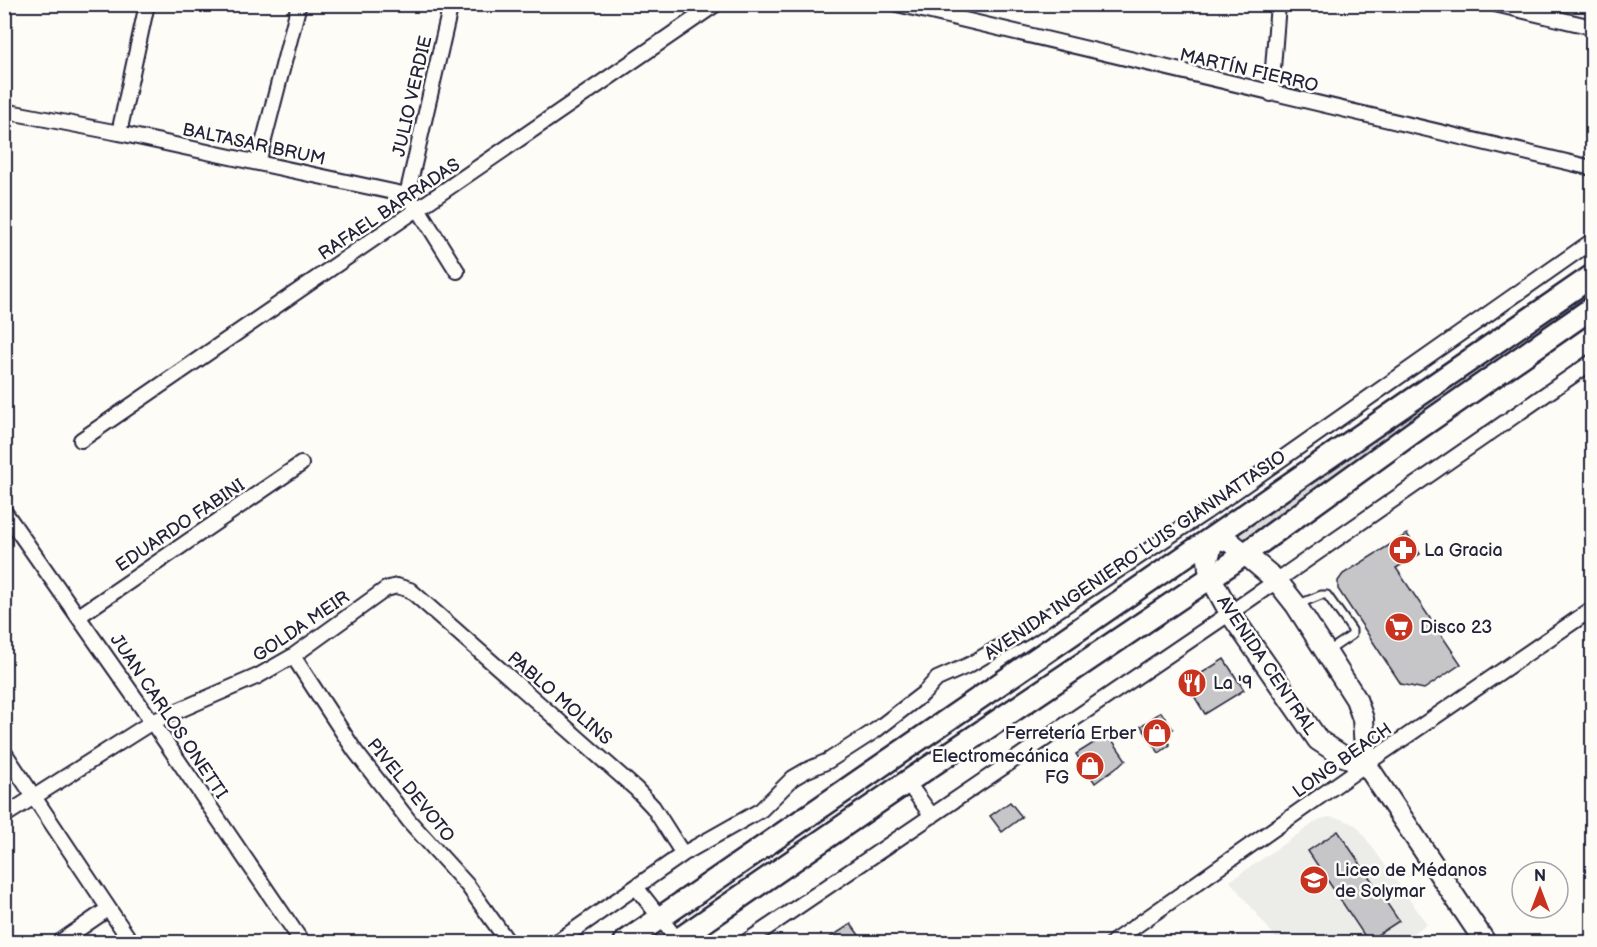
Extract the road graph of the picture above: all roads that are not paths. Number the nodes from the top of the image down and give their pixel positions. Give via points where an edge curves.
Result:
1 (147, 4) edge
2 (298, 4) edge
3 (451, 4) edge
4 (716, 4) edge
5 (897, 4) edge
6 (1278, 4) edge
7 (1495, 4) edge
8 (1593, 27) edge
9 (1271, 94) junction
10 (4, 111) edge
11 (119, 133) junction
12 (258, 163) junction
13 (1593, 168) edge
14 (407, 195) junction
15 (419, 210) junction
16 (1593, 241) edge
17 (457, 270) dead end
18 (1593, 276) edge
19 (1593, 308) edge
20 (1593, 362) edge
21 (81, 440) dead end
22 (301, 464) dead end
23 (4, 511) edge
24 (1206, 512) junction
25 (1214, 537) junction
26 (1245, 554) junction
27 (1211, 578) junction
28 (1277, 581) junction
29 (397, 586) joint
30 (1296, 605) junction
31 (1593, 609) edge
32 (1230, 613) junction
33 (79, 616) junction
34 (1326, 652) junction
35 (293, 656) junction
36 (152, 722) junction
37 (4, 752) edge
38 (1366, 764) junction
39 (907, 782) junction
40 (34, 797) junction
41 (4, 816) edge
42 (932, 816) junction
43 (683, 854) junction
44 (636, 887) junction
45 (108, 909) junction
46 (660, 918) junction
47 (60, 942) edge
48 (131, 942) edge
49 (302, 942) edge
50 (508, 942) edge
51 (557, 942) edge
52 (625, 942) edge
53 (677, 942) edge
54 (746, 942) edge
55 (1113, 942) edge
56 (1485, 942) edge

1 - 11 street
2 - 12 street
3 - 14 street, JULIO VERDIE
4 - 15 street, RAFAEL BARRADAS
5 - 9 street, MARTÍN FIERRO
6 - 9 street
7 - 8 street
9 - 13 street, MARTÍN FIERRO
10 - 11 street, BALTASAR BRUM
11 - 12 street, BALTASAR BRUM
12 - 14 street, BALTASAR BRUM
14 - 15 street
15 - 17 street
15 - 21 street, RAFAEL BARRADAS
16 - 24 street, AVENIDA INGENIERO LUIS GIANNATTASIO
18 - 25 main road, AVENIDA INGENIERO LUIS GIANNATTASIO
19 - 26 main road
20 - 28 street
22 - 33 street, EDUARDO FABINI
23 - 33 street, JUAN CARLOS ONETTI
24 - 25 street, AVENIDA CENTRAL
24 - 43 street, AVENIDA INGENIERO LUIS GIANNATTASIO via 1025,632 937,679 876,730 828,762 793,778 761,810
25 - 26 street via 1230,542
25 - 27 street, AVENIDA CENTRAL via 1208,559
25 - 46 main road, AVENIDA INGENIERO LUIS GIANNATTASIO
26 - 27 main road
26 - 28 street
27 - 32 street, AVENIDA CENTRAL
27 - 39 main road
28 - 30 street
28 - 32 street
29 - 35 street, GOLDA MEIR via 386,589
29 - 43 street, PABLO MOLINS via 410,590 617,771 653,807
30 - 34 street
30 - 34 lane via 1327,595 1352,630 1352,635
31 - 38 street, LONG BEACH
32 - 38 street, AVENIDA CENTRAL via 1318,740 1341,755
32 - 42 street
33 - 36 street, JUAN CARLOS ONETTI
34 - 38 street via 1356,699 1363,719
35 - 36 street, GOLDA MEIR via 258,676
35 - 50 street, PIVEL DEVOTO via 355,752 410,822 468,886
36 - 40 street, GOLDA MEIR
36 - 49 street, JUAN CARLOS ONETTI
37 - 40 street
38 - 55 street, LONG BEACH
38 - 56 street
39 - 42 street
39 - 53 main road
40 - 41 street, GOLDA MEIR
40 - 45 street
42 - 54 street
43 - 44 street, AVENIDA INGENIERO LUIS GIANNATTASIO
44 - 46 street
44 - 51 street, AVENIDA INGENIERO LUIS GIANNATTASIO
45 - 47 street
45 - 48 street
46 - 52 main road, AVENIDA INGENIERO LUIS GIANNATTASIO
46 - 53 street

